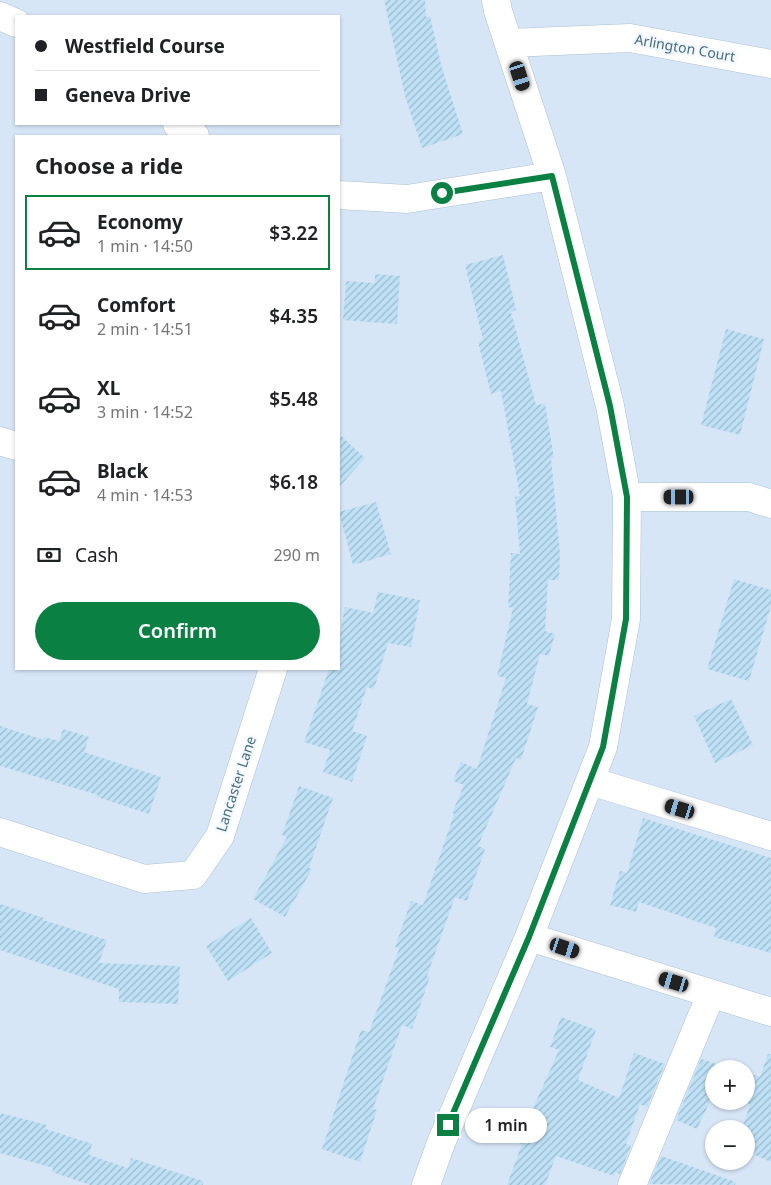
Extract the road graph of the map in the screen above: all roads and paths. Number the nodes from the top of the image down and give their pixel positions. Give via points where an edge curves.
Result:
1 (496, 0) edge
2 (0, 16) edge
3 (15, 23) edge
4 (509, 43) junction
5 (771, 64) edge
6 (179, 125) edge
7 (193, 135) edge
8 (552, 176) junction
9 (340, 195) edge
10 (0, 441) edge
11 (15, 446) edge
12 (627, 497) junction
13 (771, 504) edge
14 (274, 670) edge
15 (590, 781) junction
16 (0, 832) edge
17 (771, 836) edge
18 (529, 937) junction
19 (711, 994) junction
20 (771, 1012) edge
21 (426, 1185) edge
22 (632, 1185) edge

1 - 4 street
2 - 3 street
4 - 5 street, Arlington Court via 630,38
4 - 8 street
6 - 7 street
8 - 9 street via 407,199
8 - 12 street via 610,406
10 - 11 street
12 - 13 street via 749,497
12 - 15 street via 626,619 603,747
14 - 16 street, Lancaster Lane via 220,836 193,875 144,879
15 - 17 street
15 - 18 street
18 - 19 street
18 - 21 street via 441,1142
19 - 20 street
19 - 22 street

